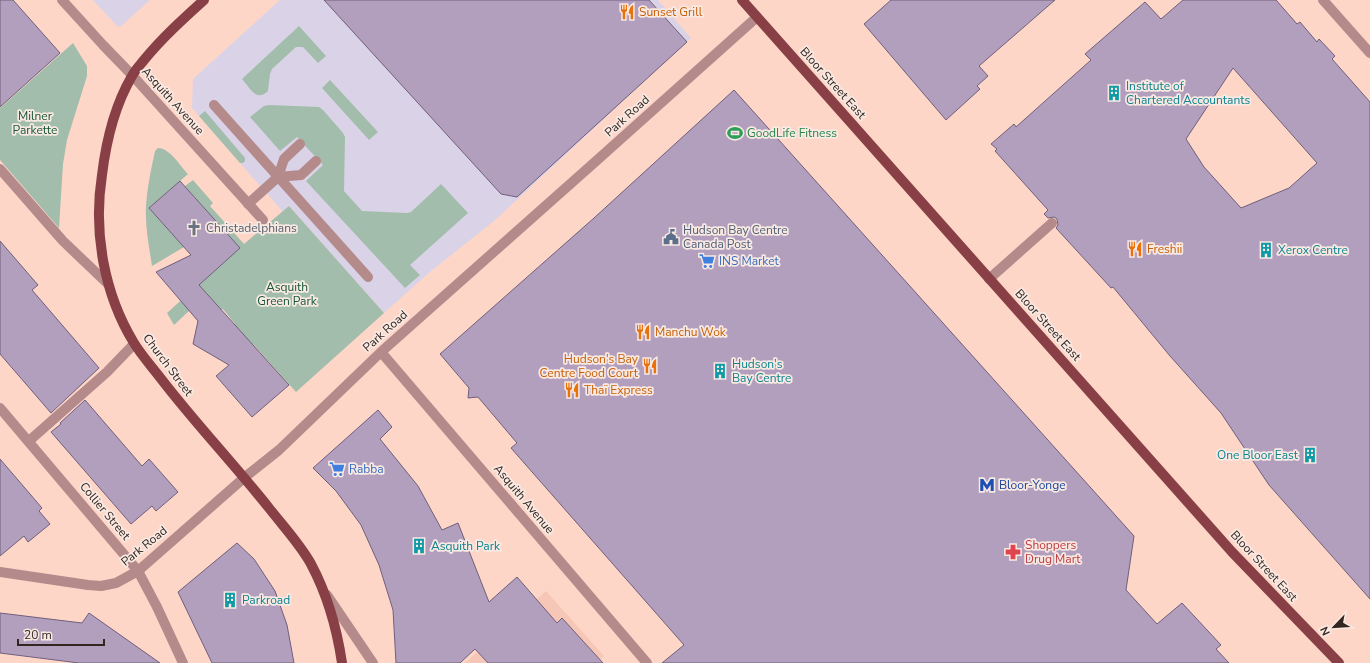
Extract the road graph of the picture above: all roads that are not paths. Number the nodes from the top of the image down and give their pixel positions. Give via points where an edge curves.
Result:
1 (62, 0) edge
2 (204, 0) edge
3 (742, 0) edge
4 (1326, 1) edge
5 (757, 17) junction
6 (1370, 53) edge
7 (132, 75) junction
8 (214, 105) dead end
9 (300, 144) dead end
10 (316, 161) dead end
11 (0, 169) edge
12 (278, 177) junction
13 (248, 204) junction
14 (263, 220) dead end
15 (1052, 223) dead end
16 (368, 277) dead end
17 (990, 279) junction
18 (108, 284) junction
19 (134, 344) junction
20 (381, 352) junction
21 (0, 408) edge
22 (29, 441) junction
23 (245, 477) junction
24 (138, 571) junction
25 (0, 572) edge
26 (323, 590) junction
27 (183, 663) edge
28 (342, 663) edge
29 (373, 663) edge
30 (647, 663) edge
31 (1339, 663) edge

1 - 7 street, Asquith Avenue
2 - 7 main road, Church Street via 154,48
3 - 5 main road, Bloor Street East
4 - 6 street
5 - 17 main road, Bloor Street East
5 - 20 street, Park Road
7 - 13 street, Asquith Avenue
7 - 18 main road, Church Street via 113,122 99,192 98,220
8 - 12 street
9 - 12 street via 284,159
10 - 12 street via 301,175
11 - 18 street via 63,241
12 - 13 street
12 - 16 street
13 - 14 street, Asquith Avenue
15 - 17 street
17 - 31 main road, Bloor Street East via 1232,552
18 - 19 main road, Church Street
19 - 22 street via 107,372
19 - 23 main road, Church Street via 176,398
20 - 23 street, Park Road via 279,450
20 - 30 street, Asquith Avenue
21 - 22 street, Collier Street
22 - 24 street, Collier Street
23 - 24 street, Park Road
23 - 26 main road, Church Street via 293,538 310,563
24 - 25 street, Park Road via 116,583 101,586
24 - 27 street, Collier Street
26 - 28 main road, Church Street
26 - 29 street

